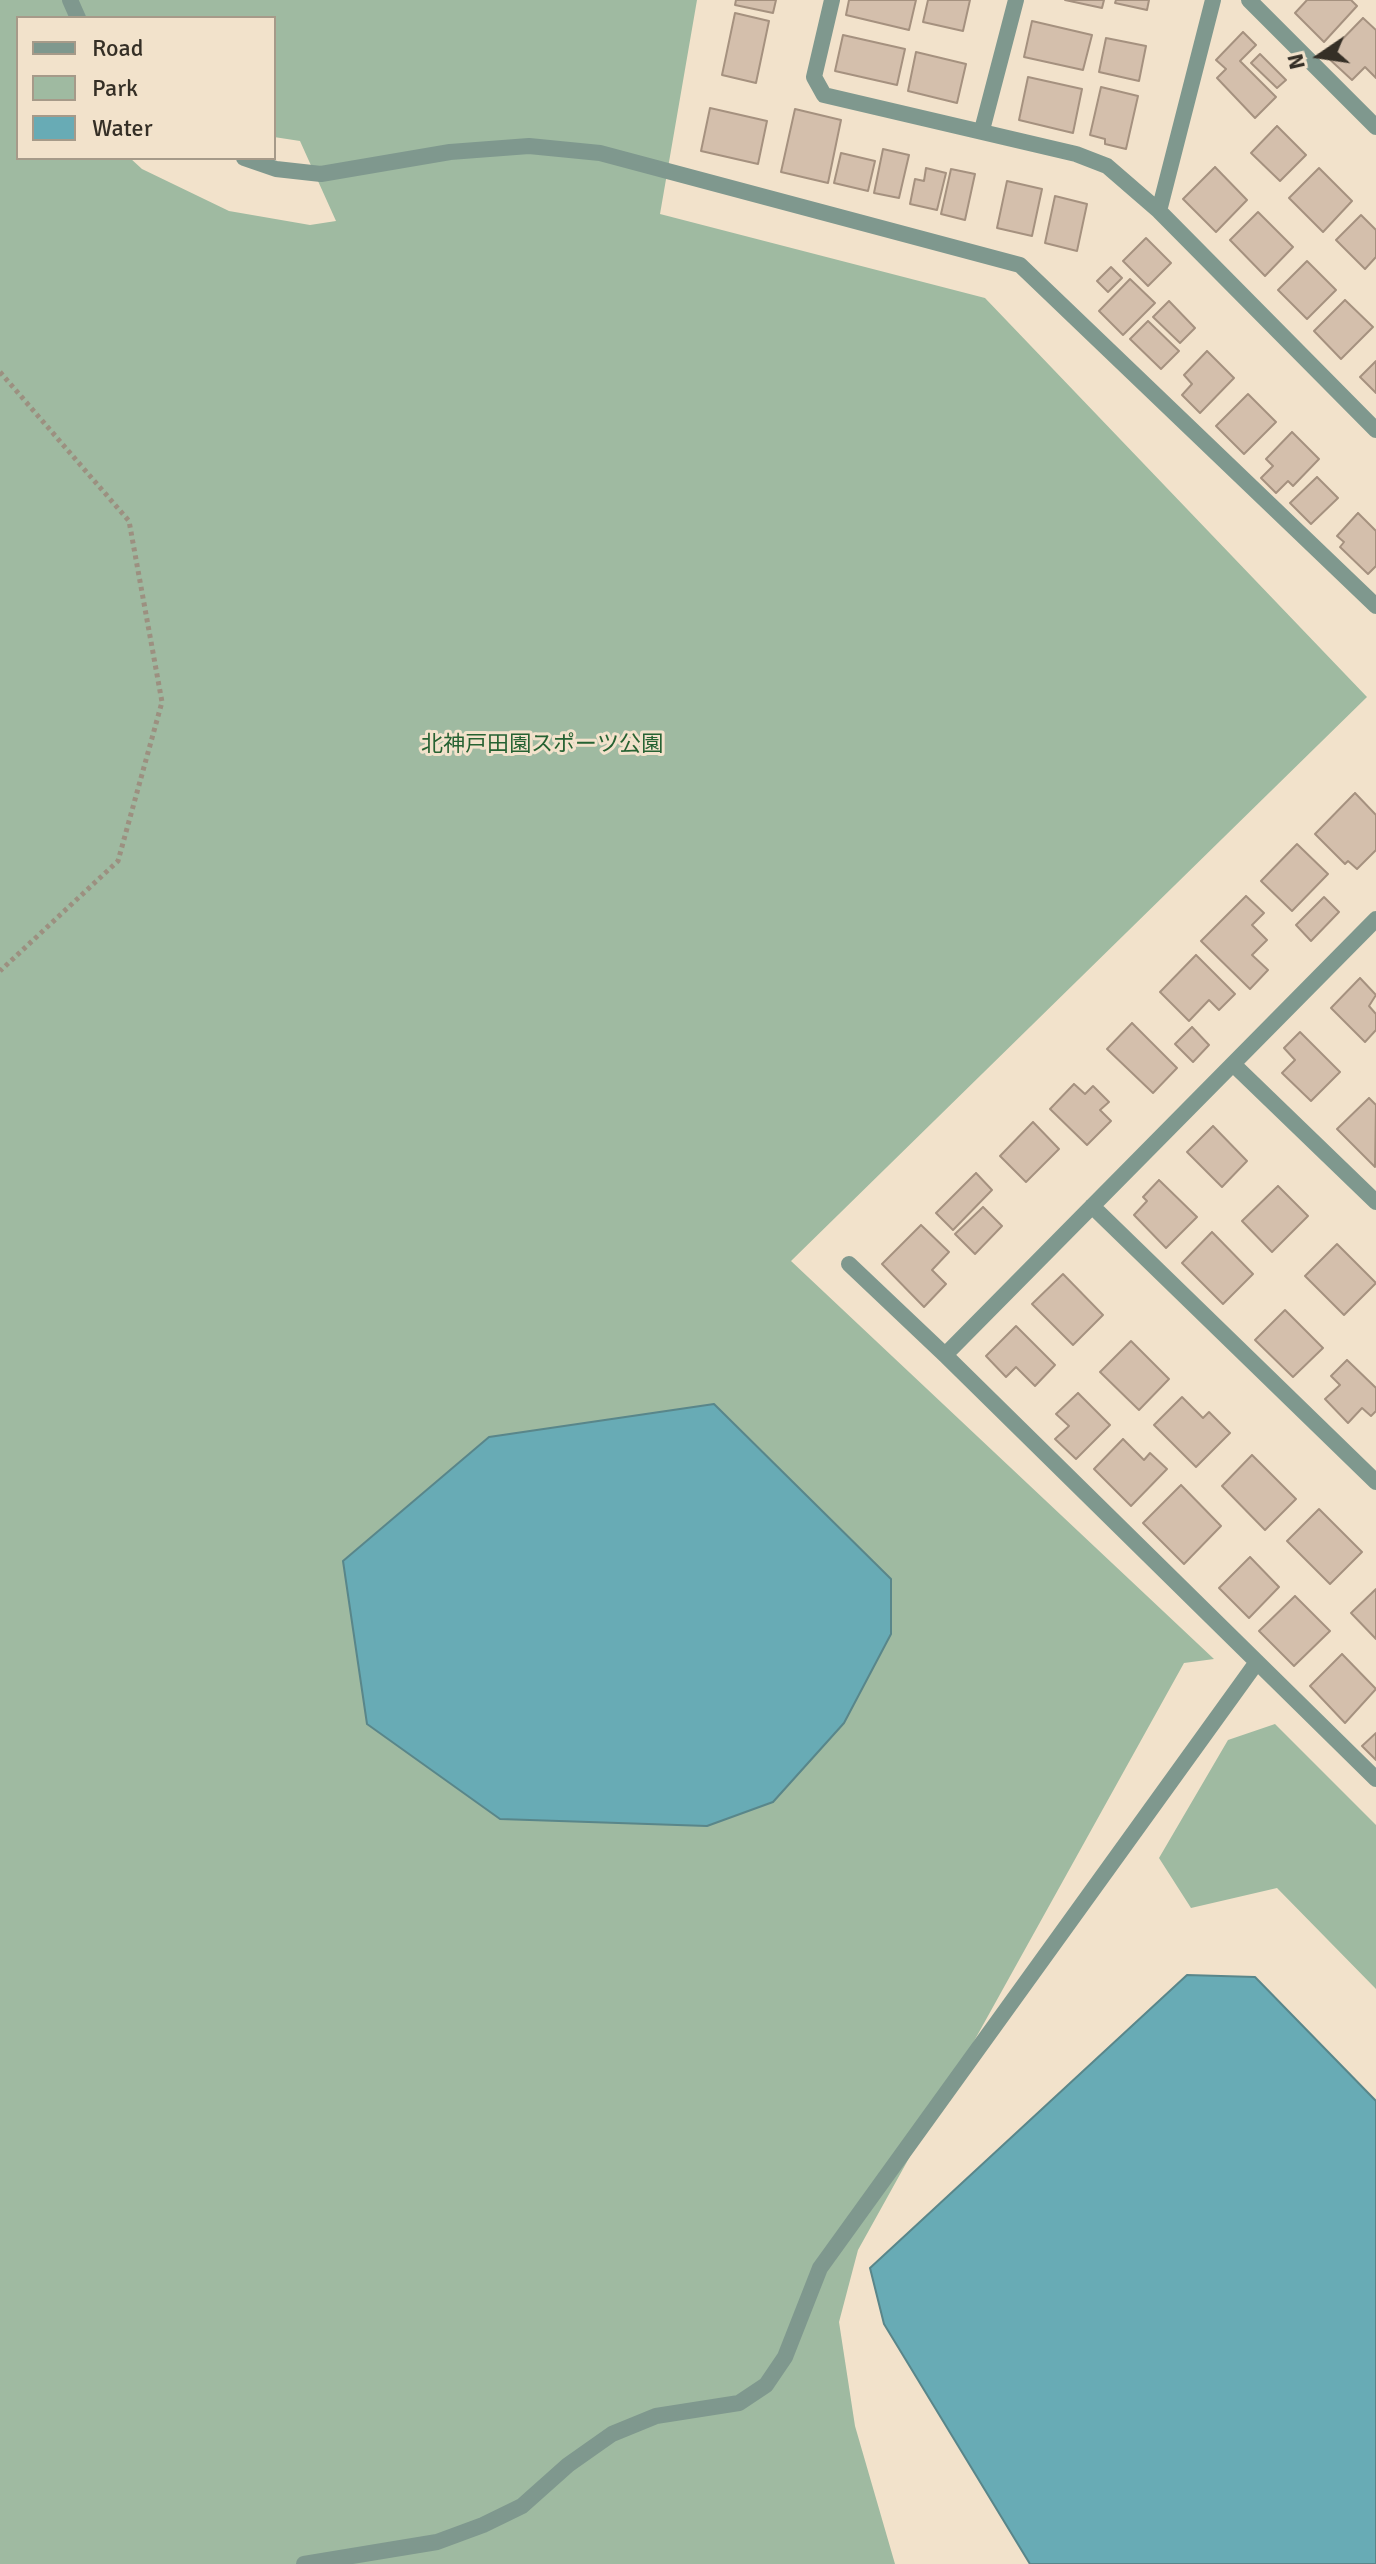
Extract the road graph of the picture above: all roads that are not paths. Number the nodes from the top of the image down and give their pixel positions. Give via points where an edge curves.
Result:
1 (832, 0) edge
2 (1016, 0) edge
3 (1213, 0) edge
4 (1249, 0) edge
5 (1376, 127) edge
6 (982, 130) junction
7 (250, 160) edge
8 (1159, 211) junction
9 (1376, 430) edge
10 (1376, 606) edge
11 (1376, 919) edge
12 (1233, 1064) junction
13 (1376, 1202) edge
14 (1092, 1206) junction
15 (849, 1264) dead end
16 (945, 1355) junction
17 (1376, 1482) edge
18 (1257, 1662) junction
19 (1376, 1779) edge
20 (304, 2564) edge

1 - 6 street via 814,77 824,95
2 - 6 street
3 - 8 street
4 - 5 street
6 - 8 street via 1107,166
7 - 10 street via 321,174 450,152 529,146 600,153 1020,265
8 - 9 street
11 - 12 street
12 - 13 street
12 - 14 street
14 - 16 street
14 - 17 street
15 - 16 street
16 - 18 street
18 - 19 street
18 - 20 street via 820,2268 785,2357 766,2385 739,2403 656,2416 612,2434 522,2506 483,2525 437,2542

